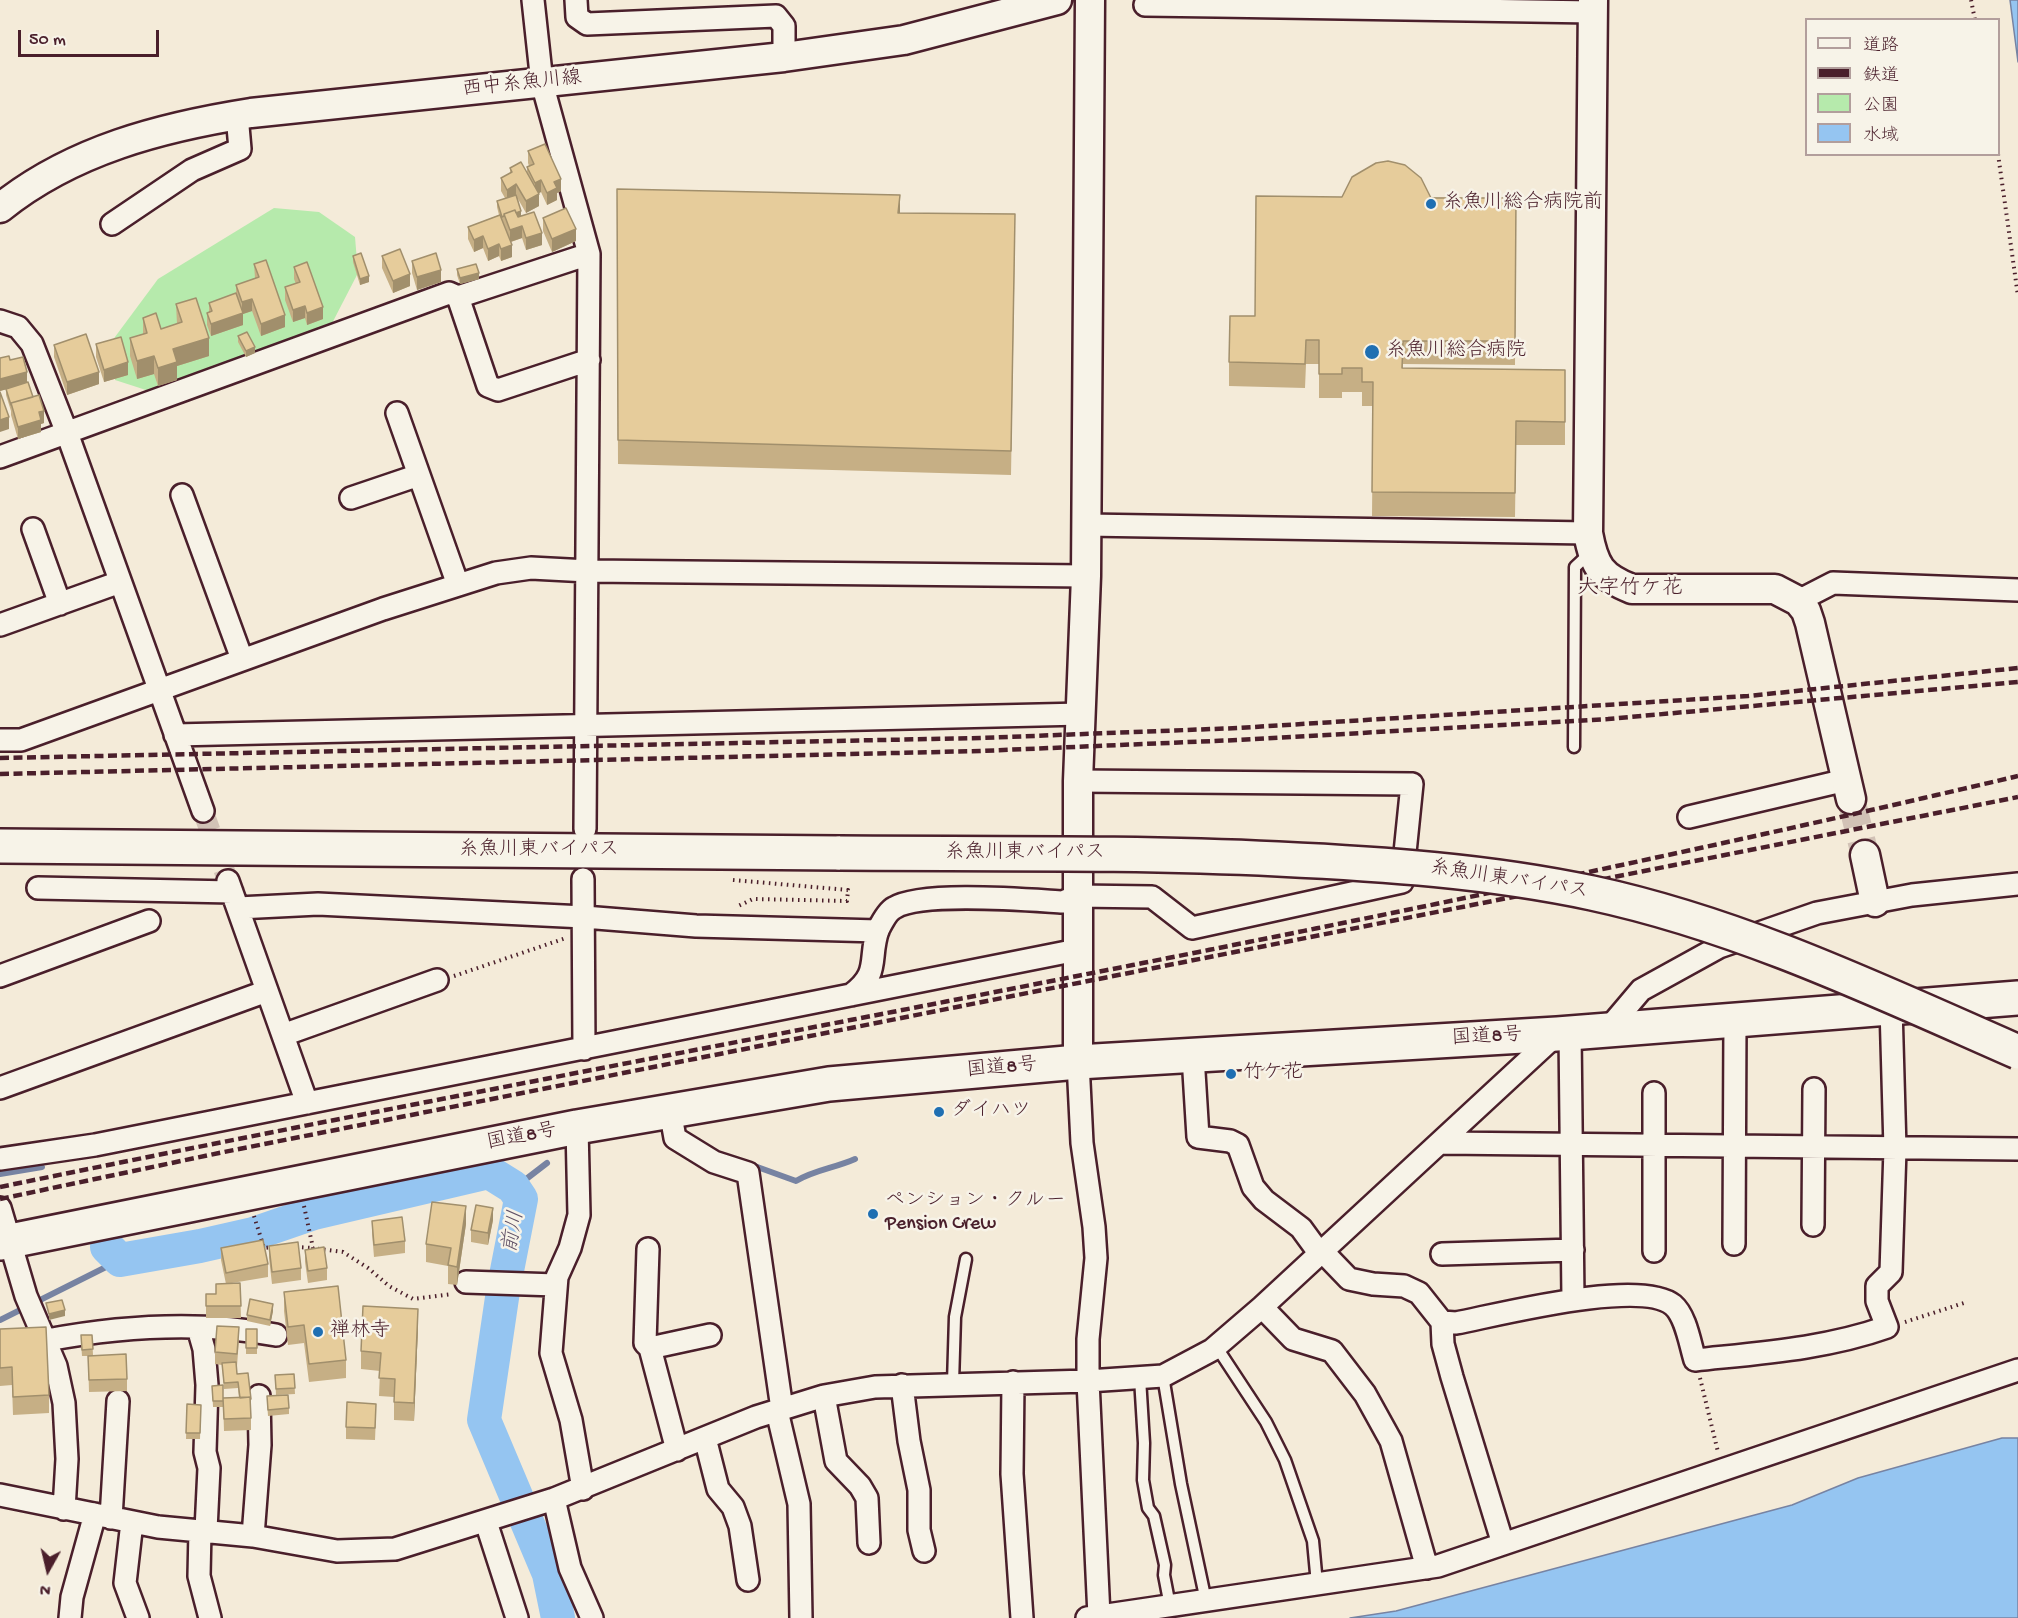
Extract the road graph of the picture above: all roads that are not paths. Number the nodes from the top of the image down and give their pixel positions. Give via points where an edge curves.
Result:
1 (533, 0) edge
2 (576, 0) edge
3 (1057, 0) edge
4 (1090, 0) edge
5 (1216, 3) edge
6 (1145, 5) dead end
7 (1593, 6) edge
8 (784, 57) junction
9 (543, 83) junction
10 (237, 115) junction
11 (0, 208) edge
12 (112, 224) dead end
13 (589, 254) junction
14 (458, 297) junction
15 (0, 321) edge
16 (589, 360) junction
17 (397, 413) dead end
18 (67, 434) junction
19 (0, 457) edge
20 (419, 475) junction
21 (182, 495) dead end
22 (351, 498) dead end
23 (1086, 525) junction
24 (33, 529) dead end
25 (1590, 542) junction
26 (588, 571) junction
27 (1086, 576) junction
28 (120, 582) junction
29 (458, 585) junction
30 (2018, 590) edge
31 (1797, 601) junction
32 (60, 604) junction
33 (0, 625) edge
34 (242, 659) junction
35 (158, 690) junction
36 (1082, 714) junction
37 (586, 728) junction
38 (175, 735) junction
39 (0, 740) edge
40 (1574, 747) dead end
41 (1078, 781) junction
42 (1849, 789) joint
43 (203, 811) tunnel mouth
44 (1689, 817) dead end
45 (585, 830) dead end
46 (0, 846) edge
47 (1865, 855) tunnel mouth
48 (583, 879) dead end
49 (2018, 884) edge
50 (38, 888) dead end
51 (233, 894) junction
52 (1077, 896) junction
53 (1875, 902) junction
54 (149, 921) dead end
55 (584, 924) junction
56 (878, 931) junction
57 (1077, 950) junction
58 (0, 976) edge
59 (437, 980) road end
60 (267, 991) junction
61 (851, 995) junction
62 (2018, 998) edge
63 (1891, 1007) junction
64 (1735, 1020) junction
65 (1608, 1029) junction
66 (1564, 1033) junction
67 (283, 1035) junction
68 (584, 1049) junction
69 (2018, 1052) edge
70 (1193, 1056) junction
71 (1078, 1062) junction
72 (0, 1088) edge
73 (1814, 1089) dead end
74 (1654, 1094) dead end
75 (307, 1103) junction
76 (670, 1110) junction
77 (577, 1127) junction
78 (1442, 1143) junction
79 (1572, 1146) junction
80 (1654, 1146) junction
81 (1735, 1148) junction
82 (1814, 1148) junction
83 (1895, 1149) junction
84 (2018, 1149) edge
85 (0, 1159) edge
86 (0, 1208) edge
87 (1813, 1225) dead end
88 (4, 1242) edge
89 (1734, 1244) dead end
90 (648, 1249) dead end
91 (1573, 1250) junction
92 (1654, 1251) dead end
93 (1321, 1253) junction
94 (1442, 1254) dead end
95 (966, 1260) dead end
96 (466, 1282) road end
97 (556, 1284) junction
98 (1573, 1300) junction
99 (1262, 1307) junction
100 (1442, 1322) junction
101 (198, 1328) junction
102 (276, 1335) dead end
103 (710, 1335) dead end
104 (47, 1340) junction
105 (1216, 1346) junction
106 (650, 1348) junction
107 (2018, 1370) edge
108 (1163, 1376) junction
109 (1140, 1378) junction
110 (1088, 1381) junction
111 (1013, 1382) junction
112 (953, 1383) junction
113 (902, 1385) junction
114 (258, 1396) dead end
115 (824, 1396) junction
116 (118, 1401) dead end
117 (780, 1410) junction
118 (705, 1438) junction
119 (677, 1450) junction
120 (583, 1489) junction
121 (0, 1495) edge
122 (547, 1502) junction
123 (64, 1509) junction
124 (103, 1516) junction
125 (492, 1521) junction
126 (132, 1522) junction
127 (203, 1530) junction
128 (254, 1536) junction
129 (869, 1543) dead end
130 (1503, 1544) junction
131 (924, 1551) dead end
132 (1427, 1568) junction
133 (748, 1581) dead end
134 (1317, 1584) junction
135 (1206, 1600) junction
136 (1170, 1606) junction
137 (1093, 1617) edge
138 (70, 1618) edge
139 (138, 1618) edge
140 (210, 1618) edge
141 (517, 1618) edge
142 (592, 1618) edge
143 (801, 1618) edge
144 (1022, 1618) edge

1 - 9 street
2 - 8 street via 577,17 586,24 776,16 784,26
3 - 8 street, 西中糸魚川線 via 904,40
4 - 23 street
5 - 6 street
5 - 7 street
7 - 25 street
8 - 9 street, 西中糸魚川線
9 - 10 street, 西中糸魚川線
9 - 13 street
10 - 11 street, 西中糸魚川線 via 186,123 116,144 44,179
10 - 12 street via 240,149 192,170
13 - 14 street
13 - 16 street
14 - 16 street via 489,386 498,390
14 - 18 street via 449,293
15 - 18 street via 18,327 32,344
16 - 26 street
17 - 20 street
18 - 19 street
18 - 28 street
20 - 22 street
20 - 29 street
21 - 34 street
23 - 25 street
23 - 27 street
24 - 32 street
25 - 31 street via 1599,568 1612,581 1632,589 1774,589
25 - 40 lane via 1575,567
26 - 27 street
26 - 29 street via 531,568 496,573
26 - 37 street
27 - 36 street
28 - 32 street
28 - 35 street
29 - 34 street
30 - 31 street via 1833,583
31 - 42 street via 1810,623
32 - 33 street
34 - 35 street
35 - 38 street
35 - 39 street via 21,740
36 - 37 street
36 - 41 street
37 - 38 street
37 - 45 street
38 - 43 street
41 - 52 street
41 - 52 street via 1412,784 1402,882 1192,928 1152,897
42 - 44 street
46 - 69 highway, 糸魚川東バイパス, bridge via 1206,855 1423,868 1529,881 1646,908 1772,947
47 - 53 street
48 - 55 street
49 - 53 street
50 - 51 street
51 - 55 street
51 - 60 street
52 - 56 street via 1063,902 916,899 892,908
52 - 57 street
53 - 65 street via 1817,913 1719,947 1641,990
54 - 58 street
55 - 56 street
55 - 68 street
56 - 61 street via 872,972
57 - 61 street
57 - 71 street
59 - 67 street
60 - 67 street
60 - 72 street
61 - 68 street
62 - 63 highway, 国道8号
63 - 64 highway, 国道8号
63 - 83 street
64 - 65 highway, 国道8号
64 - 81 street
65 - 66 highway, 国道8号
66 - 70 highway, 国道8号
66 - 78 street
66 - 79 street
67 - 75 street
68 - 75 street
70 - 71 highway, 国道8号
70 - 93 street via 1198,1137 1238,1145 1253,1187 1301,1228
71 - 76 highway, 国道8号 via 829,1084
71 - 110 street via 1082,1143 1096,1258
73 - 82 street
74 - 80 street
75 - 85 street via 95,1145
76 - 77 highway, 国道8号
76 - 117 street via 675,1138 714,1162 748,1173
77 - 88 highway, 国道8号
77 - 97 street via 579,1215
78 - 79 street
78 - 93 street
79 - 80 street
79 - 91 street
80 - 81 street
80 - 92 street
81 - 82 street
81 - 89 street
82 - 83 street
82 - 87 street
83 - 84 street
83 - 98 street via 1891,1272 1877,1286 1876,1301 1887,1328 1812,1347 1695,1360 1673,1305 1634,1295
86 - 88 street
88 - 104 street
90 - 106 street via 645,1343
91 - 94 street
91 - 98 street
93 - 99 street
93 - 100 street via 1349,1279 1404,1286 1419,1293
95 - 112 lane via 955,1317
96 - 97 street
97 - 120 street via 550,1353 571,1420
98 - 100 street via 1456,1323
99 - 105 street
99 - 132 street via 1293,1339 1332,1351 1365,1394 1391,1441
100 - 130 street via 1452,1377
101 - 102 street
101 - 104 street via 134,1326
101 - 127 street via 207,1384 205,1452 209,1468
103 - 106 street
104 - 123 street via 64,1403
105 - 108 street
105 - 134 lane via 1266,1422 1285,1460 1313,1541
106 - 119 street
107 - 130 street
108 - 109 street
108 - 135 lane
109 - 110 street
109 - 136 lane via 1143,1480 1165,1565
110 - 111 street
110 - 137 street
111 - 112 street
111 - 144 street via 1012,1474
112 - 113 street
113 - 115 street
113 - 131 street via 919,1490 919,1530
114 - 128 street via 260,1445
115 - 117 street
115 - 129 street via 836,1461 867,1498
116 - 124 street
117 - 118 street
117 - 143 street via 799,1504
118 - 119 street
118 - 133 street via 718,1489 733,1507 740,1526
119 - 120 street
120 - 122 street
121 - 123 street
122 - 125 street
122 - 142 street
123 - 124 street
124 - 126 street
124 - 138 street via 72,1597
125 - 128 street via 395,1549 337,1551
125 - 141 street
126 - 127 street
126 - 139 street via 125,1584
127 - 128 street
127 - 140 street via 199,1576
130 - 132 street
132 - 134 street
134 - 135 street
135 - 136 street
136 - 137 street

